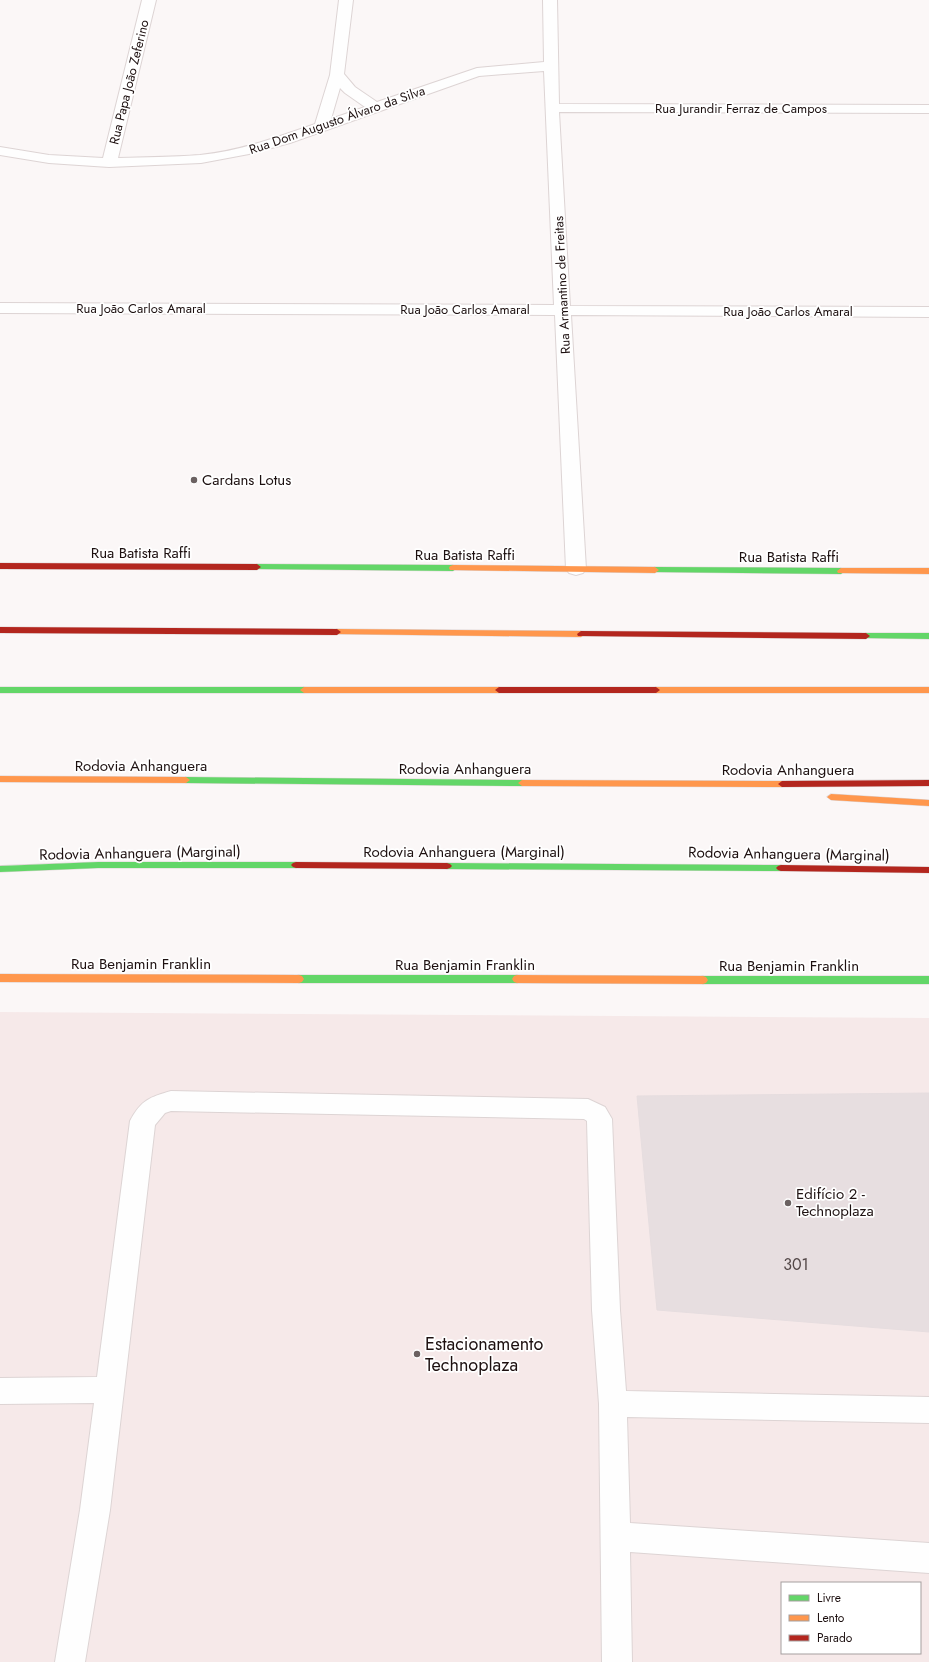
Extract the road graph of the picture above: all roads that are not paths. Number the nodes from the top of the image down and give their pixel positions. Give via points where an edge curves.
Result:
1 (149, 0) edge
2 (346, 0) edge
3 (550, 0) edge
4 (552, 66) junction
5 (337, 75) junction
6 (376, 108) junction
7 (552, 108) junction
8 (929, 109) edge
9 (322, 126) junction
10 (0, 151) edge
11 (108, 163) junction
12 (0, 308) edge
13 (564, 310) junction
14 (929, 312) edge
15 (0, 566) edge
16 (576, 570) junction
17 (929, 571) edge
18 (0, 630) edge
19 (929, 636) edge
20 (0, 690) edge
21 (929, 690) edge
22 (0, 779) edge
23 (929, 783) edge
24 (646, 784) junction
25 (780, 793) dead end
26 (819, 796) dead end
27 (929, 803) edge
28 (0, 869) edge
29 (929, 870) edge
30 (0, 978) edge
31 (929, 980) edge
32 (110, 1390) junction
33 (0, 1391) edge
34 (613, 1404) junction
35 (929, 1410) edge
36 (614, 1536) junction
37 (929, 1558) edge
38 (70, 1662) edge
39 (617, 1662) edge

1 - 11 street, Rua Papa João Zeferino
2 - 5 street
3 - 4 street, Rua Armantino de Freitas
4 - 6 street, Rua Dom Augusto Álvaro da Silva via 476,72
4 - 7 street, Rua Armantino de Freitas
5 - 6 street via 350,90
5 - 9 street
6 - 9 street, Rua Dom Augusto Álvaro da Silva
7 - 8 street, Rua Jurandir Ferraz de Campos
7 - 13 street, Rua Armantino de Freitas
9 - 11 street, Rua Dom Augusto Álvaro da Silva via 256,148 201,159
10 - 11 street, Rua Dom Augusto Álvaro da Silva via 49,159
12 - 13 street, Rua João Carlos Amaral
13 - 14 street, Rua João Carlos Amaral
13 - 16 street, Rua Armantino de Freitas
15 - 16 main road, Rua Batista Raffi
16 - 17 main road, Rua Batista Raffi
18 - 19 main road
20 - 21 main road
22 - 24 main road, Rodovia Anhanguera
23 - 24 main road, Rodovia Anhanguera
24 - 25 main road
26 - 27 main road
28 - 29 main road, Rodovia Anhanguera (Marginal) via 98,865 626,866
30 - 31 main road, Rua Benjamin Franklin
32 - 33 street
32 - 34 street via 143,1121 157,1105 171,1101 588,1109 599,1119 606,1310
32 - 38 street via 95,1510
34 - 35 street
34 - 36 street
36 - 37 street
36 - 39 street

